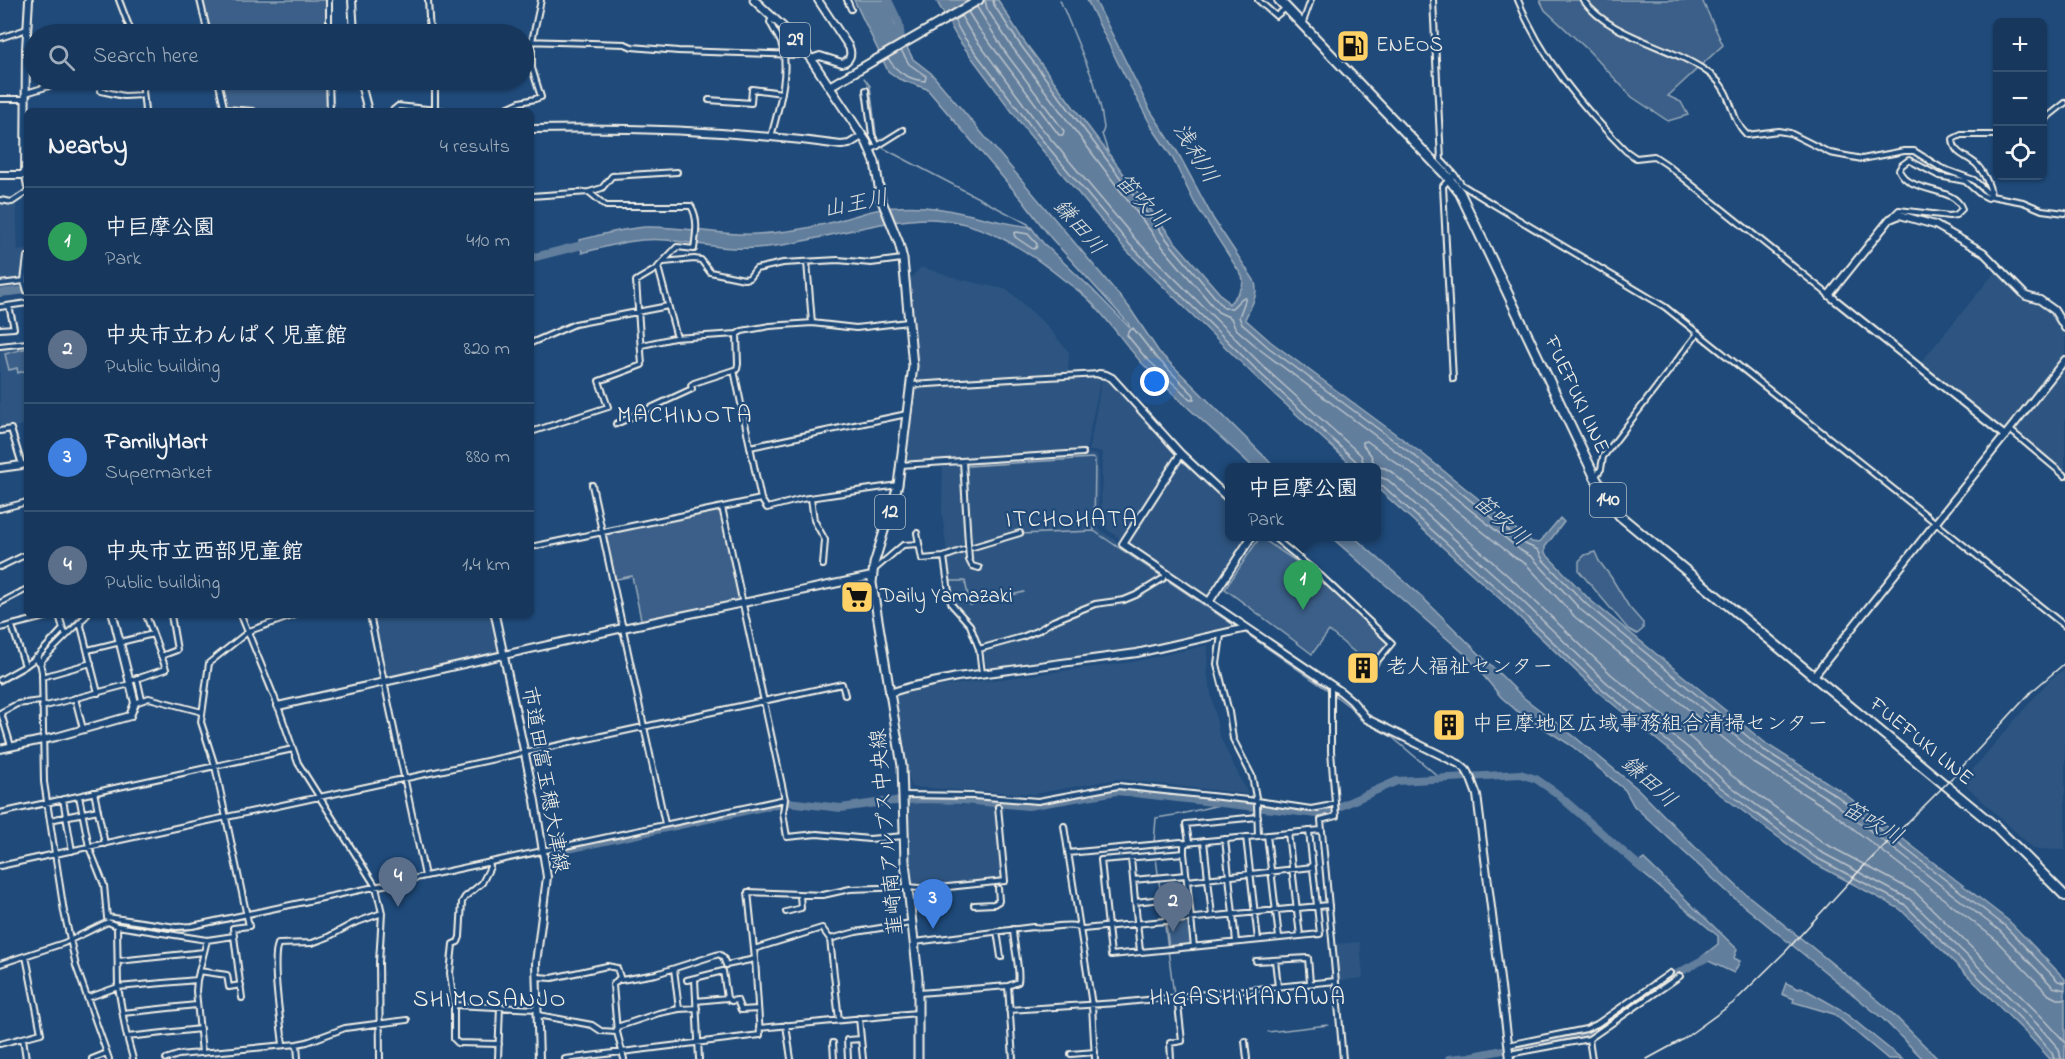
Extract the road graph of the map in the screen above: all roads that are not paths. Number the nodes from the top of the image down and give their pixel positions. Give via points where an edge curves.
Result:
1 (29, 0) edge
2 (119, 0) edge
3 (200, 0) edge
4 (329, 0) edge
5 (352, 0) edge
6 (428, 0) edge
7 (541, 0) edge
8 (754, 0) edge
9 (818, 0) edge
10 (847, 0) edge
11 (979, 0) edge
12 (1258, 0) edge
13 (1279, 0) edge
14 (1311, 0) edge
15 (1433, 0) edge
16 (1518, 0) edge
17 (1583, 0) edge
18 (1286, 8) junction
19 (851, 9) dead end
20 (772, 17) junction
21 (27, 24) edge
22 (128, 24) edge
23 (206, 24) edge
24 (329, 24) edge
25 (353, 24) edge
26 (429, 24) edge
27 (1302, 25) junction
28 (24, 30) edge
29 (534, 32) edge
30 (0, 38) edge
31 (534, 41) edge
32 (804, 50) junction
33 (784, 54) junction
34 (811, 59) junction
35 (534, 74) edge
36 (830, 86) junction
37 (26, 90) edge
38 (41, 90) edge
39 (101, 90) edge
40 (143, 90) edge
41 (220, 90) edge
42 (329, 90) edge
43 (363, 90) edge
44 (435, 90) edge
45 (866, 90) dead end
46 (782, 93) junction
47 (143, 95) junction
48 (26, 96) junction
49 (0, 99) edge
50 (709, 100) dead end
51 (2065, 103) edge
52 (26, 108) edge
53 (145, 108) edge
54 (225, 108) edge
55 (330, 108) edge
56 (367, 108) edge
57 (396, 108) edge
58 (416, 108) edge
59 (435, 108) edge
60 (507, 108) edge
61 (2047, 118) edge
62 (534, 129) edge
63 (903, 130) dead end
64 (862, 135) junction
65 (1993, 135) edge
66 (771, 138) junction
67 (874, 148) junction
68 (677, 172) dead end
69 (0, 175) edge
70 (24, 175) edge
71 (1452, 177) junction
72 (589, 192) junction
73 (24, 194) edge
74 (534, 196) edge
75 (1991, 196) junction
76 (0, 200) edge
77 (2065, 213) edge
78 (1890, 219) junction
79 (903, 259) junction
80 (663, 262) junction
81 (807, 262) junction
82 (658, 267) junction
83 (24, 281) edge
84 (0, 284) edge
85 (1829, 295) junction
86 (24, 304) edge
87 (9, 306) junction
88 (668, 306) junction
89 (0, 307) edge
90 (638, 310) junction
91 (908, 322) junction
92 (812, 323) junction
93 (2065, 328) edge
94 (0, 330) edge
95 (1698, 333) junction
96 (737, 334) junction
97 (677, 338) junction
98 (534, 342) edge
99 (24, 343) edge
100 (642, 345) junction
101 (0, 346) edge
102 (2065, 360) edge
103 (734, 370) junction
104 (1099, 374) joint
105 (1453, 379) dead end
106 (910, 385) junction
107 (907, 414) junction
108 (616, 424) dead end
109 (0, 431) edge
110 (534, 431) edge
111 (2007, 433) junction
112 (750, 447) junction
113 (1083, 453) dead end
114 (1181, 454) junction
115 (963, 461) junction
116 (24, 464) edge
117 (901, 465) junction
118 (0, 468) edge
119 (2065, 476) edge
120 (1595, 477) junction
121 (592, 485) dead end
122 (898, 485) junction
123 (1225, 495) edge
124 (761, 498) junction
125 (811, 498) junction
126 (24, 503) edge
127 (722, 507) junction
128 (0, 509) edge
129 (1936, 522) junction
130 (602, 533) junction
131 (917, 533) dead end
132 (1020, 533) dead end
133 (1249, 541) edge
134 (1277, 541) edge
135 (920, 544) junction
136 (534, 547) edge
137 (973, 547) dead end
138 (963, 550) dead end
139 (24, 555) edge
140 (944, 557) junction
141 (823, 565) dead end
142 (0, 567) edge
143 (979, 568) dead end
144 (1166, 573) junction
145 (872, 576) junction
146 (24, 591) edge
147 (1209, 602) junction
148 (0, 603) edge
149 (743, 603) junction
150 (42, 618) edge
151 (60, 618) edge
152 (84, 618) edge
153 (114, 618) edge
154 (147, 618) edge
155 (172, 618) edge
156 (243, 618) edge
157 (286, 618) edge
158 (371, 618) edge
159 (496, 618) edge
160 (80, 622) junction
161 (12, 626) junction
162 (2065, 626) edge
163 (0, 628) edge
164 (623, 628) junction
165 (1247, 628) junction
166 (249, 631) junction
167 (64, 632) junction
168 (153, 634) junction
169 (1221, 634) junction
170 (121, 642) junction
171 (979, 649) junction
172 (88, 650) junction
173 (504, 654) junction
174 (161, 656) junction
175 (38, 660) junction
176 (91, 663) junction
177 (25, 666) junction
178 (1369, 671) dead end
179 (982, 674) junction
180 (1814, 676) junction
181 (42, 677) junction
182 (137, 678) junction
183 (0, 680) edge
184 (130, 682) junction
185 (383, 682) junction
186 (1331, 685) junction
187 (98, 693) junction
188 (890, 693) junction
189 (845, 695) dead end
190 (75, 698) junction
191 (142, 700) junction
192 (763, 700) junction
193 (42, 701) junction
194 (135, 703) junction
195 (278, 706) junction
196 (42, 707) junction
197 (202, 712) junction
198 (0, 713) edge
199 (644, 727) junction
200 (83, 729) junction
201 (42, 740) junction
202 (11, 746) junction
203 (0, 749) edge
204 (293, 749) junction
205 (525, 752) junction
206 (214, 766) junction
207 (404, 779) junction
208 (94, 792) junction
209 (79, 796) junction
210 (320, 798) junction
211 (63, 799) junction
212 (903, 799) junction
213 (784, 801) junction
214 (1257, 802) junction
215 (47, 803) junction
216 (1335, 806) junction
217 (998, 807) dead end
218 (98, 810) junction
219 (0, 813) edge
220 (82, 813) junction
221 (66, 816) junction
222 (225, 817) junction
223 (1258, 817) junction
224 (50, 820) junction
225 (665, 825) junction
226 (1064, 826) dead end
227 (1321, 830) junction
228 (1309, 831) junction
229 (1288, 833) junction
230 (1267, 835) junction
231 (904, 836) junction
232 (1258, 836) junction
233 (1246, 837) junction
234 (1225, 839) junction
235 (1204, 841) junction
236 (1187, 843) junction
237 (105, 844) junction
238 (89, 848) junction
239 (544, 850) junction
240 (72, 851) junction
241 (1068, 853) junction
242 (1184, 853) junction
243 (55, 854) junction
244 (1131, 858) junction
245 (489, 864) junction
246 (0, 866) edge
247 (1313, 867) junction
248 (1292, 869) junction
249 (1271, 872) junction
250 (1250, 874) junction
251 (1186, 875) junction
252 (425, 876) junction
253 (1229, 876) junction
254 (1208, 879) junction
255 (1133, 880) junction
256 (1187, 881) junction
257 (908, 887) junction
258 (998, 888) dead end
259 (376, 889) junction
260 (800, 895) junction
261 (1188, 896) junction
262 (2065, 896) edge
263 (1135, 902) junction
264 (975, 905) dead end
265 (1329, 905) junction
266 (1317, 906) junction
267 (1296, 908) junction
268 (1275, 910) junction
269 (786, 912) dead end
270 (1255, 912) junction
271 (382, 913) junction
272 (1233, 914) junction
273 (247, 915) junction
274 (1212, 916) junction
275 (1191, 918) junction
276 (108, 920) junction
277 (912, 923) junction
278 (1137, 923) junction
279 (117, 926) junction
280 (1079, 926) junction
281 (1108, 926) junction
282 (1013, 929) junction
283 (997, 931) junction
284 (234, 936) junction
285 (1300, 936) junction
286 (1279, 938) junction
287 (830, 939) junction
288 (70, 940) junction
289 (207, 940) junction
290 (1258, 940) junction
291 (915, 942) junction
292 (1236, 942) junction
293 (1194, 947) junction
294 (754, 949) junction
295 (204, 952) junction
296 (1140, 952) junction
297 (26, 956) junction
298 (1001, 957) dead end
299 (755, 959) junction
300 (1275, 960) junction
301 (118, 961) junction
302 (1256, 961) dead end
303 (0, 964) edge
304 (674, 969) junction
305 (199, 970) junction
306 (1670, 973) dead end
307 (1680, 976) dead end
308 (536, 977) junction
309 (620, 977) junction
310 (695, 979) junction
311 (197, 980) junction
312 (687, 981) dead end
313 (1336, 981) junction
314 (1310, 983) junction
315 (241, 985) junction
316 (1008, 986) junction
317 (118, 987) junction
318 (1278, 987) junction
319 (918, 993) junction
320 (1176, 996) junction
321 (87, 998) junction
322 (242, 998) dead end
323 (727, 998) junction
324 (696, 1001) junction
325 (197, 1005) junction
326 (454, 1005) junction
327 (1092, 1005) junction
328 (500, 1006) junction
329 (697, 1008) junction
330 (679, 1009) junction
331 (758, 1009) junction
332 (1009, 1011) junction
333 (538, 1012) junction
334 (123, 1013) junction
335 (918, 1013) junction
336 (859, 1018) junction
337 (407, 1020) dead end
338 (839, 1020) junction
339 (380, 1023) junction
340 (786, 1025) junction
341 (759, 1028) junction
342 (200, 1029) junction
343 (617, 1029) junction
344 (127, 1037) junction
345 (23, 1038) junction
346 (861, 1039) junction
347 (1589, 1039) junction
348 (1245, 1041) dead end
349 (833, 1043) dead end
350 (0, 1044) edge
351 (297, 1044) junction
352 (499, 1044) junction
353 (699, 1044) junction
354 (283, 1046) junction
355 (217, 1051) junction
356 (623, 1051) junction
357 (1508, 1051) edge
358 (1095, 1052) junction
359 (107, 1053) junction
360 (202, 1053) junction
361 (1071, 1053) dead end
362 (26, 1059) edge
363 (92, 1059) edge
364 (109, 1059) edge
365 (133, 1059) edge
366 (166, 1059) edge
367 (217, 1059) edge
368 (298, 1059) edge
369 (380, 1059) edge
370 (498, 1059) edge
371 (539, 1059) edge
372 (565, 1059) edge
373 (624, 1059) edge
374 (699, 1059) edge
375 (790, 1059) edge
376 (834, 1059) edge
377 (848, 1059) edge
378 (863, 1059) edge
379 (918, 1059) edge
380 (1013, 1059) edge
381 (1095, 1059) edge
382 (1171, 1059) edge
383 (1247, 1059) edge
384 (1343, 1059) edge
385 (1592, 1059) edge

1 - 21 street
2 - 22 street
3 - 23 street
4 - 24 street
5 - 25 street
6 - 26 street
7 - 29 street
8 - 20 main road, 29
9 - 34 street via 851,54 842,63 820,56
10 - 19 street
11 - 36 main road
12 - 18 street via 1276,16
13 - 18 highway, FUEFUKI LINE / 140
14 - 27 street
15 - 71 street via 1441,160
16 - 85 street via 1542,50 1566,85 1626,151 1636,158 1654,156 1666,164
17 - 75 street via 1598,16 1708,72 1724,87 1739,128 1747,135 1778,131 1830,153 1862,159 1914,151 1941,168 1974,180
18 - 27 highway, FUEFUKI LINE / 140
20 - 32 main road, 29
20 - 33 street via 770,22
27 - 71 highway, FUEFUKI LINE / 140
28 - 30 street
31 - 33 street
32 - 33 street via 798,55
32 - 34 main road, 29
33 - 46 street
34 - 36 main road, 29
35 - 60 street via 541,96
36 - 64 main road, 韮崎南アルプス中央線 / 12
37 - 48 street
38 - 48 street
39 - 47 street via 124,96
40 - 47 street
41 - 54 street
42 - 55 street
43 - 56 street
44 - 59 street
45 - 67 street
46 - 50 street via 752,89 751,103
46 - 66 street
47 - 53 street
48 - 49 street
48 - 52 street
51 - 61 street
57 - 58 street
62 - 66 street via 642,130
63 - 67 street
64 - 66 street via 842,145
64 - 67 main road, 韮崎南アルプス中央線 / 12
65 - 75 street via 1961,135 1953,139 1959,153 1976,164
67 - 79 main road, 韮崎南アルプス中央線 / 12 via 881,199
68 - 72 street via 612,176 603,188
69 - 70 street
71 - 95 street via 1665,307
71 - 105 street via 1443,186
71 - 120 highway, FUEFUKI LINE / 140
72 - 74 street
72 - 80 street via 606,206 691,206 697,229 694,249 679,246
73 - 76 street via 12,202
75 - 77 street
75 - 78 street via 1980,194 1965,181 1939,176 1909,160 1899,170 1902,176 1954,196 1962,209 1949,216 1899,210
78 - 85 street
78 - 93 street via 1900,215 1935,225 1983,252 2026,296 2054,310
79 - 81 street
79 - 91 main road, 韮崎南アルプス中央線 / 12
80 - 81 street via 700,260 710,272 744,279 756,269
80 - 82 street
81 - 92 street
82 - 88 street
82 - 90 street via 636,281
83 - 84 street
85 - 111 street
86 - 87 street
87 - 89 street
87 - 94 street via 14,328
88 - 90 street
88 - 97 street
90 - 98 street via 566,327
90 - 100 street
91 - 92 street via 856,328
91 - 106 main road, 韮崎南アルプス中央線 / 12 via 913,366
92 - 96 street via 770,326
95 - 120 street via 1603,457
95 - 129 street
96 - 97 street
96 - 103 street via 738,364
97 - 100 street
99 - 101 street
100 - 110 street via 642,365 599,381 608,407
102 - 111 street
103 - 108 street via 694,383 692,389
103 - 112 street
104 - 106 street
104 - 114 street via 1112,378
106 - 107 main road, 韮崎南アルプス中央線 / 12
107 - 112 street
107 - 117 main road, 韮崎南アルプス中央線 / 12
109 - 116 street via 11,429
111 - 119 street
111 - 129 street
112 - 124 street
113 - 115 street
114 - 123 street
114 - 144 street via 1123,544
115 - 117 street
115 - 143 street via 969,560
116 - 118 street
117 - 122 main road, 韮崎南アルプス中央線 / 12
120 - 180 highway, FUEFUKI LINE / 140 via 1615,510 1639,534
121 - 130 street
122 - 125 street
122 - 145 main road, 韮崎南アルプス中央線 / 12
124 - 125 street via 767,508
124 - 127 street
125 - 141 street via 814,520 825,540
126 - 128 street
127 - 130 street
127 - 149 street
129 - 162 street
129 - 180 street
130 - 136 street
130 - 164 street
131 - 135 street
132 - 137 street
133 - 147 street
134 - 178 street via 1320,575 1392,644
135 - 140 street via 922,559
135 - 145 street via 903,545 876,567
138 - 140 street
139 - 142 street
140 - 171 street via 952,605 970,625
144 - 147 street
144 - 171 street via 1137,595 1095,604 1022,637
145 - 149 street
145 - 188 main road, 韮崎南アルプス中央線 / 12
146 - 148 street
147 - 165 street
149 - 164 street
149 - 192 street
150 - 161 street
151 - 167 street
152 - 160 street
153 - 170 street
154 - 168 street
155 - 174 street via 177,651
156 - 166 street
157 - 166 street
158 - 185 street
159 - 173 street, 市道田富玉穂大津線
160 - 167 street
160 - 172 street
161 - 163 street
161 - 177 street
164 - 173 street
164 - 199 street
165 - 169 street
165 - 186 street
166 - 195 street
166 - 197 street via 209,663
167 - 175 street
168 - 170 street
168 - 174 street
169 - 179 street via 1137,653
169 - 214 street via 1216,664 1233,739 1252,776
170 - 172 street
170 - 184 street
171 - 179 street
172 - 176 street
173 - 185 street
173 - 205 street, 市道田富玉穂大津線
174 - 182 street via 166,669
175 - 177 street
175 - 181 street
176 - 181 street
176 - 187 street
177 - 183 street
179 - 188 street
180 - 262 highway, FUEFUKI LINE / 140 via 1996,827
181 - 193 street
182 - 184 street
182 - 191 street
184 - 187 street
184 - 194 street
185 - 195 street
185 - 207 street
186 - 216 street
186 - 357 street via 1367,719 1450,759 1471,779 1477,795
187 - 190 street
188 - 212 main road, 韮崎南アルプス中央線 / 12 via 901,752
189 - 192 street via 843,684
190 - 196 street
190 - 200 street
191 - 194 street
191 - 197 street via 149,698
192 - 199 street
192 - 213 street
193 - 196 street
193 - 198 street via 20,703
194 - 200 street via 130,716
195 - 204 street
196 - 201 street
197 - 206 street via 201,722
198 - 202 street
199 - 205 street
199 - 225 street
200 - 201 street
201 - 202 street
201 - 215 street
202 - 203 street
204 - 206 street
204 - 210 street
205 - 207 street
205 - 239 street, 市道田富玉穂大津線
206 - 208 street
206 - 222 street
207 - 210 street
207 - 252 street
208 - 209 street
208 - 218 street
209 - 211 street
209 - 220 street
210 - 222 street
210 - 259 street
211 - 215 street
211 - 221 street
212 - 214 street via 973,796 1038,801 1118,786
212 - 231 main road, 韮崎南アルプス中央線 / 12
213 - 225 street
213 - 231 street via 787,837 817,834 869,840
214 - 216 street via 1311,809
214 - 223 street
215 - 219 street
215 - 224 street
216 - 227 street via 1336,816 1321,820
217 - 257 street via 1005,881 929,889
218 - 220 street
218 - 237 street
220 - 221 street
220 - 238 street
221 - 224 street
221 - 240 street
222 - 237 street
222 - 273 street
223 - 232 street
223 - 236 street via 1186,824
224 - 243 street
225 - 239 street
226 - 241 street
227 - 228 street
227 - 265 street
228 - 229 street
228 - 247 street
229 - 230 street
229 - 248 street
230 - 232 street
230 - 249 street
231 - 257 main road, 韮崎南アルプス中央線 / 12
232 - 233 street
233 - 234 street
233 - 250 street
234 - 235 street
234 - 253 street
235 - 236 street
235 - 254 street
236 - 241 street
236 - 242 street
237 - 238 street
238 - 240 street
238 - 276 street via 104,885
239 - 245 street
239 - 308 street, 市道田富玉穂大津線 via 547,886
240 - 243 street
241 - 280 street
242 - 244 street
242 - 251 street
243 - 246 street
243 - 288 street
244 - 255 street
244 - 281 street via 1101,860
245 - 252 street
245 - 326 street via 482,883 462,902 460,937 453,944 450,960
247 - 248 street
247 - 266 street
248 - 249 street
248 - 267 street
249 - 250 street
249 - 268 street
250 - 253 street
250 - 270 street
251 - 255 street
251 - 256 street
252 - 259 street
253 - 254 street
253 - 272 street
254 - 256 street
254 - 274 street
255 - 263 street
256 - 261 street
257 - 260 street
257 - 277 main road, 韮崎南アルプス中央線 / 12
258 - 264 street via 999,901
259 - 271 street
259 - 273 street
260 - 269 street via 801,908
260 - 294 street via 748,892
261 - 263 street
261 - 275 street
263 - 278 street
265 - 266 street
265 - 313 street
266 - 267 street
266 - 285 street via 1320,934
267 - 268 street
267 - 285 street
268 - 270 street
268 - 286 street
270 - 272 street
270 - 290 street
271 - 339 street
271 - 354 street via 312,943 278,944
272 - 274 street
272 - 292 street
273 - 276 street via 182,927
273 - 284 street via 249,926 233,928
274 - 275 street
275 - 278 street
275 - 293 street
276 - 279 street
276 - 288 street
277 - 287 street
277 - 291 main road, 韮崎南アルプス中央線 / 12
278 - 281 street
278 - 296 street
279 - 289 street
279 - 301 street
280 - 281 street
280 - 282 street
280 - 327 street
281 - 296 street via 1111,955
282 - 283 street
282 - 316 street via 1019,977 1018,982
283 - 291 street
283 - 298 street
284 - 289 street
284 - 315 street
285 - 286 street
286 - 290 street
287 - 294 street via 822,928
287 - 338 street
288 - 297 street
288 - 321 street
289 - 295 street
290 - 292 street
291 - 319 main road, 韮崎南アルプス中央線 / 12
292 - 293 street
293 - 296 street
294 - 299 street
295 - 301 street
295 - 305 street
297 - 303 street
297 - 345 street via 41,1033
299 - 304 street via 726,965 719,954
299 - 331 street
300 - 302 street
300 - 314 street via 1308,958
300 - 318 street
301 - 317 street
304 - 309 street via 621,980
304 - 330 street
305 - 311 street
305 - 315 street via 227,975 229,987
306 - 357 street via 1597,1024
307 - 347 street
308 - 309 street via 552,978 607,966 617,968
308 - 333 street, 市道田富玉穂大津線
309 - 343 street via 613,985
310 - 312 street
310 - 323 street via 723,971
310 - 324 street
311 - 317 street
311 - 325 street
313 - 314 street
313 - 384 street
314 - 318 street
315 - 322 street
316 - 319 street
316 - 332 street
317 - 321 street
317 - 334 street
318 - 320 street
319 - 335 main road, 韮崎南アルプス中央線 / 12
320 - 327 street
320 - 382 street via 1182,1041 1170,1043
321 - 359 street
323 - 324 street
323 - 331 street via 737,1000 741,1010
324 - 329 street
325 - 334 street
325 - 342 street
326 - 328 street
326 - 352 street via 454,1039 458,1043
327 - 332 street
327 - 358 street
328 - 333 street
328 - 352 street
329 - 330 street
329 - 353 street
330 - 343 street
331 - 341 street
332 - 380 street
333 - 343 street via 592,1024 601,1031
333 - 371 street, 市道田富玉穂大津線
334 - 344 street
335 - 336 street
335 - 379 main road, 韮崎南アルプス中央線 / 12
336 - 338 street
336 - 346 street
337 - 339 street
338 - 340 street
339 - 351 street via 345,1028
339 - 369 street
340 - 341 street
340 - 375 street
341 - 353 street via 760,1035
342 - 344 street
342 - 360 street
343 - 356 street
344 - 365 street
345 - 350 street
345 - 362 street
346 - 377 street via 847,1040
346 - 378 street
347 - 357 street
347 - 385 street
348 - 383 street
349 - 376 street
351 - 354 street
351 - 368 street
352 - 370 street
353 - 356 street
353 - 374 street
354 - 355 street
355 - 360 street
355 - 367 street
356 - 372 street
356 - 373 street
358 - 361 street
358 - 381 street
359 - 363 street
359 - 364 street
360 - 366 street

